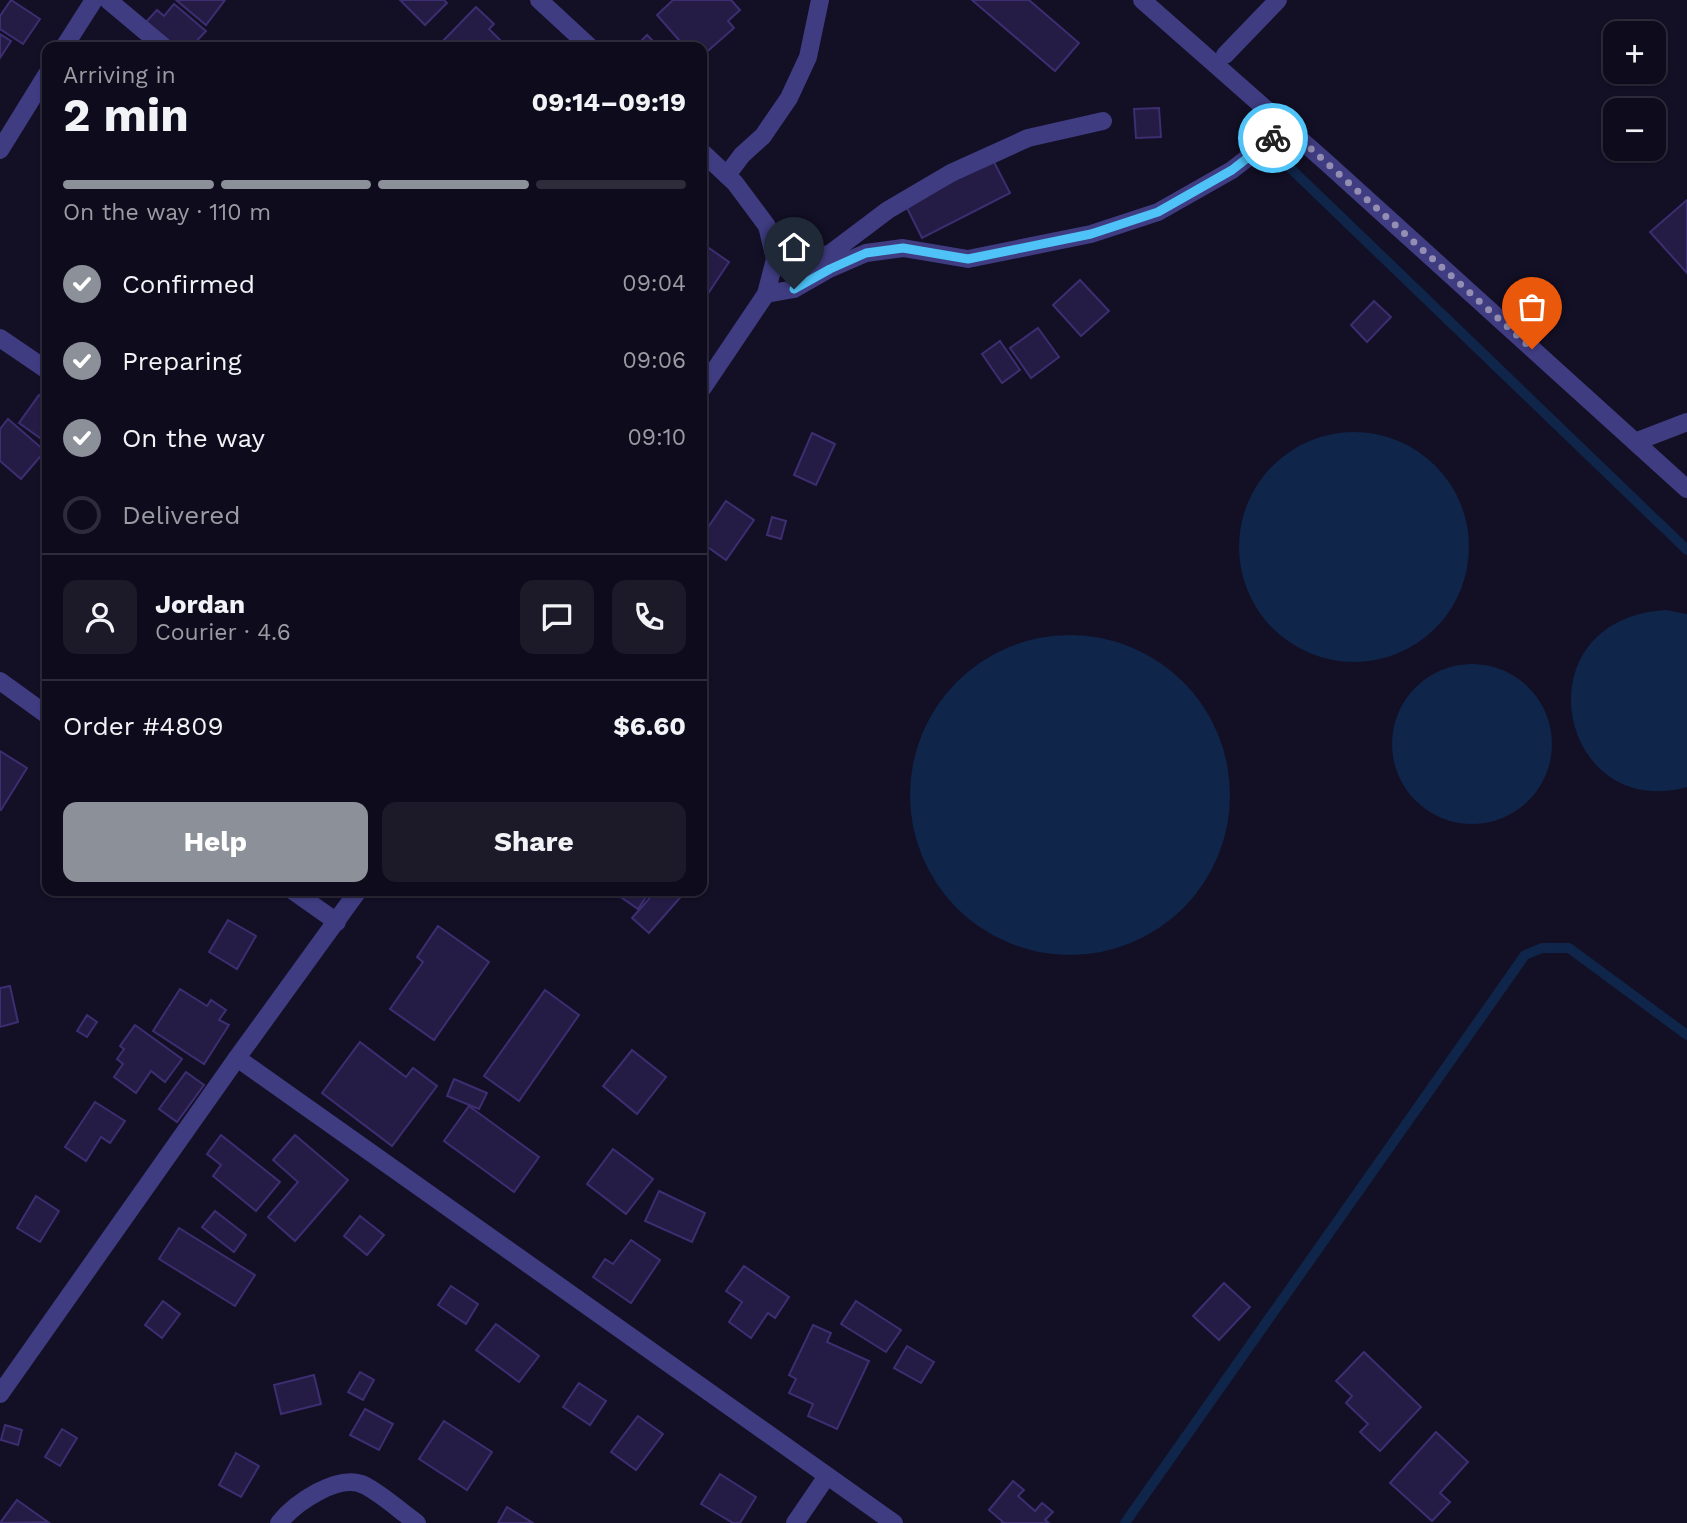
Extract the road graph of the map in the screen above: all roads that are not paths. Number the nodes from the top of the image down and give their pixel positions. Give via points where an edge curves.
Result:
1 (94, 0) edge
2 (108, 0) edge
3 (540, 0) edge
4 (820, 0) edge
5 (1142, 0) edge
6 (1278, 0) edge
7 (67, 42) edge
8 (158, 42) edge
9 (585, 42) edge
10 (1225, 55) dead end
11 (42, 82) edge
12 (1103, 121) dead end
13 (1287, 127) junction
14 (0, 150) edge
15 (707, 157) edge
16 (727, 175) junction
17 (775, 259) junction
18 (766, 294) junction
19 (0, 338) edge
20 (42, 367) edge
21 (707, 382) edge
22 (1687, 422) edge
23 (1635, 442) junction
24 (1687, 489) edge
25 (0, 681) edge
26 (42, 711) edge
27 (300, 896) edge
28 (355, 896) edge
29 (337, 922) junction
30 (237, 1058) junction
31 (0, 1394) edge
32 (827, 1476) junction
33 (279, 1523) edge
34 (417, 1523) edge
35 (795, 1523) edge
36 (894, 1523) edge

1 - 7 street
2 - 8 street
3 - 9 street
4 - 16 street via 808,57 789,98 763,136
5 - 13 street
6 - 10 street
11 - 14 street
12 - 17 street via 1028,138 951,173 888,210 831,253
13 - 18 street via 1232,170 1158,212 1102,230 968,259 903,248 866,253 794,289
13 - 23 street
15 - 16 street
16 - 17 street via 767,226
17 - 18 street
18 - 21 street
19 - 20 street
22 - 23 street
23 - 24 street
25 - 26 street
27 - 29 street
28 - 29 street
29 - 30 street
30 - 31 street
30 - 32 street
32 - 35 street
32 - 36 street
33 - 34 street via 314,1493 344,1482 363,1484

